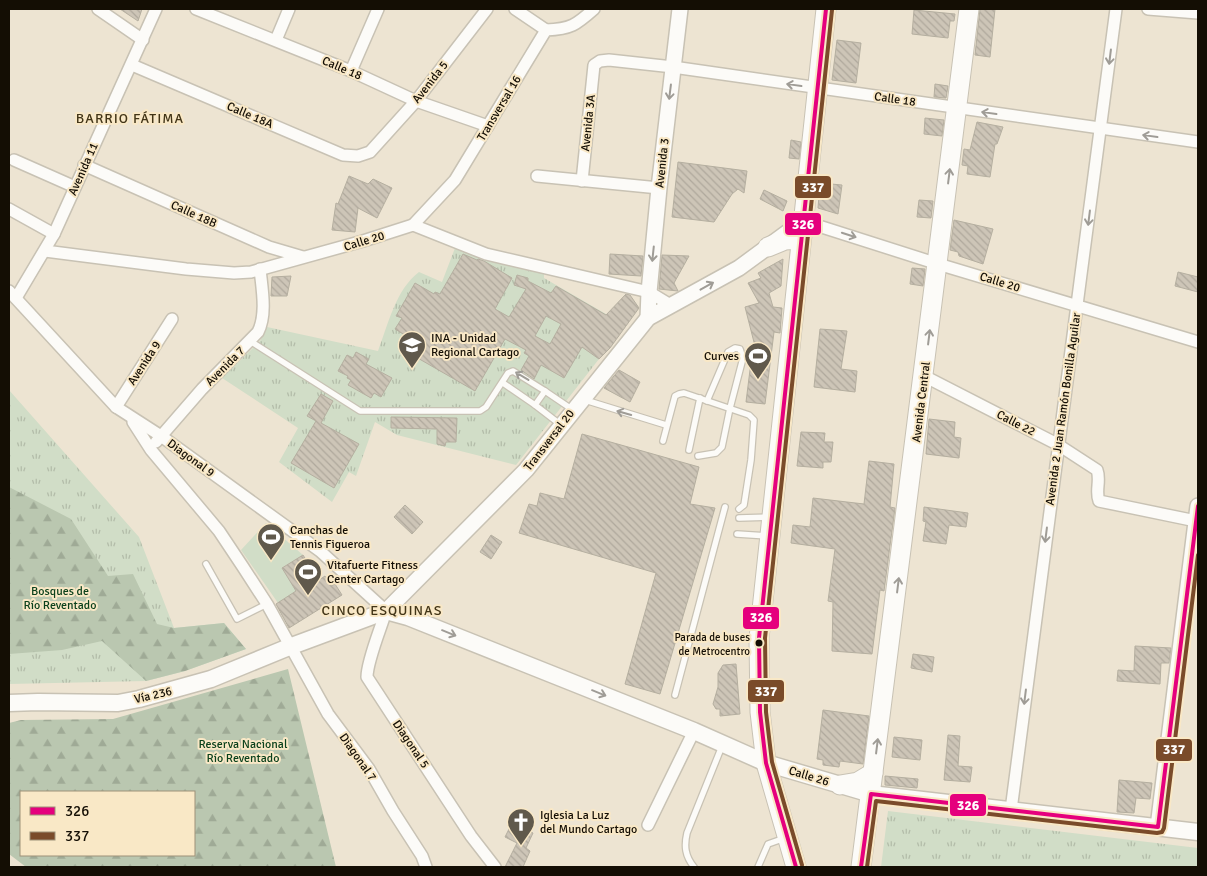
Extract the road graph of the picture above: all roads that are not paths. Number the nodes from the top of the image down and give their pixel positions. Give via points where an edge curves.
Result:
1 (98, 9) edge
2 (156, 9) edge
3 (196, 9) edge
4 (289, 9) edge
5 (378, 9) edge
6 (487, 9) edge
7 (515, 9) edge
8 (594, 9) edge
9 (680, 9) edge
10 (826, 9) edge
11 (970, 9) edge
12 (1116, 9) edge
13 (1148, 9) edge
14 (1198, 13) edge
15 (546, 30) junction
16 (143, 40) junction
17 (276, 40) junction
18 (132, 65) junction
19 (594, 65) joint
20 (673, 67) junction
21 (351, 71) junction
22 (818, 88) junction
23 (416, 101) junction
24 (957, 108) junction
25 (488, 126) junction
26 (1100, 128) junction
27 (1198, 142) edge
28 (370, 152) joint
29 (14, 160) dead end
30 (84, 165) junction
31 (537, 176) dead end
32 (582, 182) junction
33 (75, 187) junction
34 (659, 188) junction
35 (9, 209) edge
36 (414, 225) junction
37 (802, 230) junction
38 (54, 234) junction
39 (768, 247) joint
40 (45, 251) junction
41 (305, 258) junction
42 (938, 264) junction
43 (260, 269) junction
44 (649, 292) junction
45 (12, 294) edge
46 (672, 306) junction
47 (1078, 306) junction
48 (648, 318) junction
49 (172, 319) dead end
50 (250, 341) junction
51 (1198, 342) edge
52 (924, 376) junction
53 (503, 383) junction
54 (545, 391) junction
55 (700, 398) junction
56 (707, 401) junction
57 (535, 404) junction
58 (577, 405) junction
59 (116, 407) junction
60 (730, 408) junction
61 (131, 418) junction
62 (561, 425) junction
63 (666, 425) junction
64 (161, 436) junction
65 (663, 441) dead end
66 (1058, 444) junction
67 (151, 450) junction
68 (689, 450) dead end
69 (698, 456) dead end
70 (1198, 506) edge
71 (725, 507) dead end
72 (738, 509) dead end
73 (771, 517) junction
74 (738, 518) dead end
75 (1196, 521) junction
76 (737, 534) dead end
77 (769, 536) junction
78 (206, 564) dead end
79 (267, 604) junction
80 (386, 611) junction
81 (290, 647) junction
82 (674, 694) dead end
83 (9, 703) edge
84 (694, 731) junction
85 (723, 744) junction
86 (766, 763) junction
87 (873, 773) junction
88 (840, 785) junction
89 (871, 794) junction
90 (1011, 810) junction
91 (648, 825) dead end
92 (1158, 827) junction
93 (1198, 832) edge
94 (787, 838) junction
95 (426, 867) edge
96 (495, 867) edge
97 (694, 867) edge
98 (758, 867) edge
99 (796, 867) edge
100 (861, 867) edge

1 - 16 street
2 - 16 street, Avenida 11
3 - 17 street, Calle 18
4 - 17 street
5 - 21 street
6 - 23 street, Avenida 5
7 - 15 street
8 - 15 street via 577,24
9 - 20 street, Avenida 3
10 - 22 main road
11 - 24 main road, Avenida Central
12 -> 26 street, Avenida 2 Juan Ramón Bonilla Aguilar
13 - 14 street
15 - 25 street, Transversal 16
16 - 18 street, Avenida 11
17 - 21 street, Calle 18
18 - 28 street, Calle 18A via 343,155 358,156
18 - 30 street, Avenida 11
19 - 20 street, Calle 18 via 600,60 608,60
19 - 32 street, Avenida 3A
22 -> 20 street, Calle 18
20 -> 34 street, Avenida 3
21 - 23 street, Calle 18
22 - 24 street, Calle 18
22 - 37 main road
23 - 25 street, Calle 18
23 - 28 street, Avenida 5
26 -> 24 street, Calle 18
42 -> 24 main road, Avenida Central
25 - 36 street, Transversal 16 via 455,180
27 -> 26 street, Calle 18
26 -> 47 street, Avenida 2 Juan Ramón Bonilla Aguilar
29 - 33 street
30 - 33 street, Avenida 11
30 - 41 street, Calle 18B via 269,247
31 - 32 street
32 - 34 street
33 - 38 street, Avenida 11
34 -> 44 street, Avenida 3
35 - 38 street
36 - 41 street, Calle 20
36 - 44 street via 486,254
37 - 39 main road
37 -> 42 street, Calle 20
37 - 73 main road
38 - 40 street, Avenida 11
46 -> 39 street, Transversal 20 via 739,268
40 - 43 street, Calle 20 via 218,272
40 - 45 street, Avenida 11
41 - 43 street, Calle 20
42 - 47 street, Calle 20
52 -> 42 main road, Avenida Central
43 - 50 street, Avenida 7 via 262,321
44 - 46 street
44 - 48 street, Avenida 3
45 - 59 street, Diagonal 9
46 - 48 street, Transversal 20
47 - 51 street, Calle 20
47 - 66 street, Avenida 2 Juan Ramón Bonilla Aguilar
48 - 58 street, Transversal 20
49 - 59 street, Avenida 9
50 - 53 lane via 360,411 480,411
50 - 64 street, Avenida 7
52 - 66 street, Calle 22
87 -> 52 main road, Avenida Central
54 -> 53 lane via 512,371
53 - 57 lane
54 - 57 lane
54 - 58 lane
55 - 56 lane
55 - 63 lane via 684,393 675,396
55 - 68 lane
56 - 60 lane
56 - 60 lane via 728,352 740,349 743,358
57 - 62 lane
58 - 62 street, Transversal 20
63 -> 58 lane
59 - 61 street, Diagonal 9
60 - 69 lane via 722,447 716,454
60 - 72 lane via 754,420 746,497
61 - 64 street, Diagonal 9
61 - 67 street, Diagonal 7
62 - 80 street, Transversal 20 via 520,476
63 - 65 lane
64 - 67 street, Avenida 7
64 - 80 street, Diagonal 9 via 320,551
66 - 75 street, Calle 22 via 1097,470 1099,501
66 -> 90 street, Avenida 2 Juan Ramón Bonilla Aguilar
67 - 79 street, Diagonal 7 via 219,531
70 - 75 street
71 - 82 lane
73 - 74 lane
73 - 77 main road
75 - 92 street
76 - 77 lane
77 - 86 main road via 759,638 760,712
78 - 79 lane via 238,618
79 - 81 street, Diagonal 7
80 - 81 main road, Transversal 20
80 -> 84 main road, Calle 26
80 - 96 street, Diagonal 5 via 367,667 368,677 471,836
81 - 83 main road, Vía 236 via 211,679 139,699 118,703
81 - 95 street, Diagonal 7 via 328,714 369,769
84 - 85 main road, Calle 26
84 - 91 street
85 - 86 main road, Calle 26
85 - 97 lane via 687,833 686,852
86 - 88 main road, Calle 26
86 - 94 main road
87 - 88 main road via 858,782
87 - 89 main road, Avenida Central
88 - 89 main road, Calle 26
89 - 90 main road, Calle 26
89 - 100 main road, Avenida Central
90 - 92 main road, Calle 26
92 - 93 main road, Calle 26
94 - 98 lane via 768,844
94 - 99 main road

